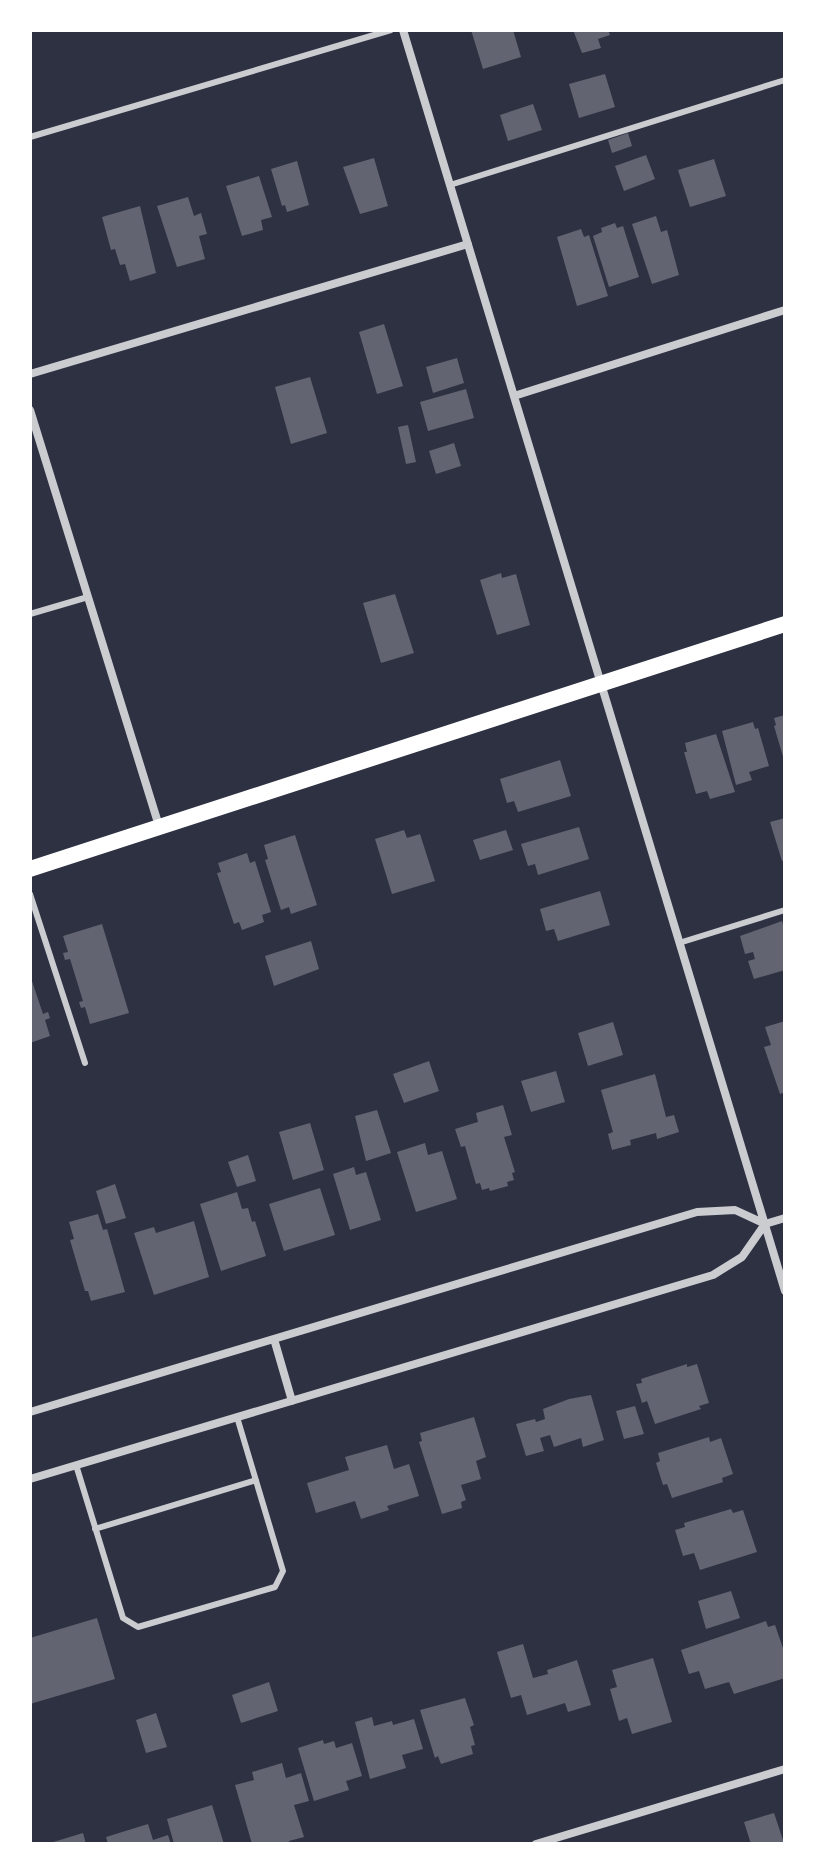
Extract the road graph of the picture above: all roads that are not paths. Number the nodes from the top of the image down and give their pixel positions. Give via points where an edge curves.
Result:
1 (391, 30) edge
2 (403, 30) edge
3 (785, 80) edge
4 (30, 137) edge
5 (450, 185) junction
6 (468, 244) junction
7 (785, 310) edge
8 (30, 374) edge
9 (514, 396) junction
10 (30, 410) edge
11 (88, 597) junction
12 (30, 614) edge
13 (785, 624) edge
14 (600, 682) junction
15 (159, 826) junction
16 (30, 869) edge
17 (30, 894) edge
18 (785, 910) edge
19 (679, 943) junction
20 (85, 1063) dead end
21 (785, 1218) edge
22 (765, 1224) junction
23 (785, 1291) edge
24 (274, 1339) junction
25 (292, 1401) junction
26 (30, 1412) edge
27 (237, 1417) junction
28 (76, 1465) junction
29 (30, 1479) edge
30 (256, 1480) junction
31 (95, 1529) junction
32 (785, 1769) edge
33 (536, 1844) edge

1 - 4 lane
2 - 5 street
3 - 5 lane
5 - 6 street
6 - 8 street
6 - 9 street
7 - 9 street
9 - 14 street
10 - 11 street
11 - 12 lane
11 - 15 street
13 - 14 main road
14 - 15 main road
14 - 19 street
15 - 16 main road
17 - 20 lane
18 - 19 lane
19 - 22 street
21 - 22 street
22 - 23 street
22 - 24 street via 735,1210 697,1212
22 - 25 street via 742,1257 713,1275
24 - 25 street
24 - 26 street
25 - 27 street
27 - 28 street
27 - 30 lane
28 - 29 street
28 - 31 lane
30 - 31 lane
30 - 31 lane via 283,1571 275,1587 138,1627 123,1618
32 - 33 street

